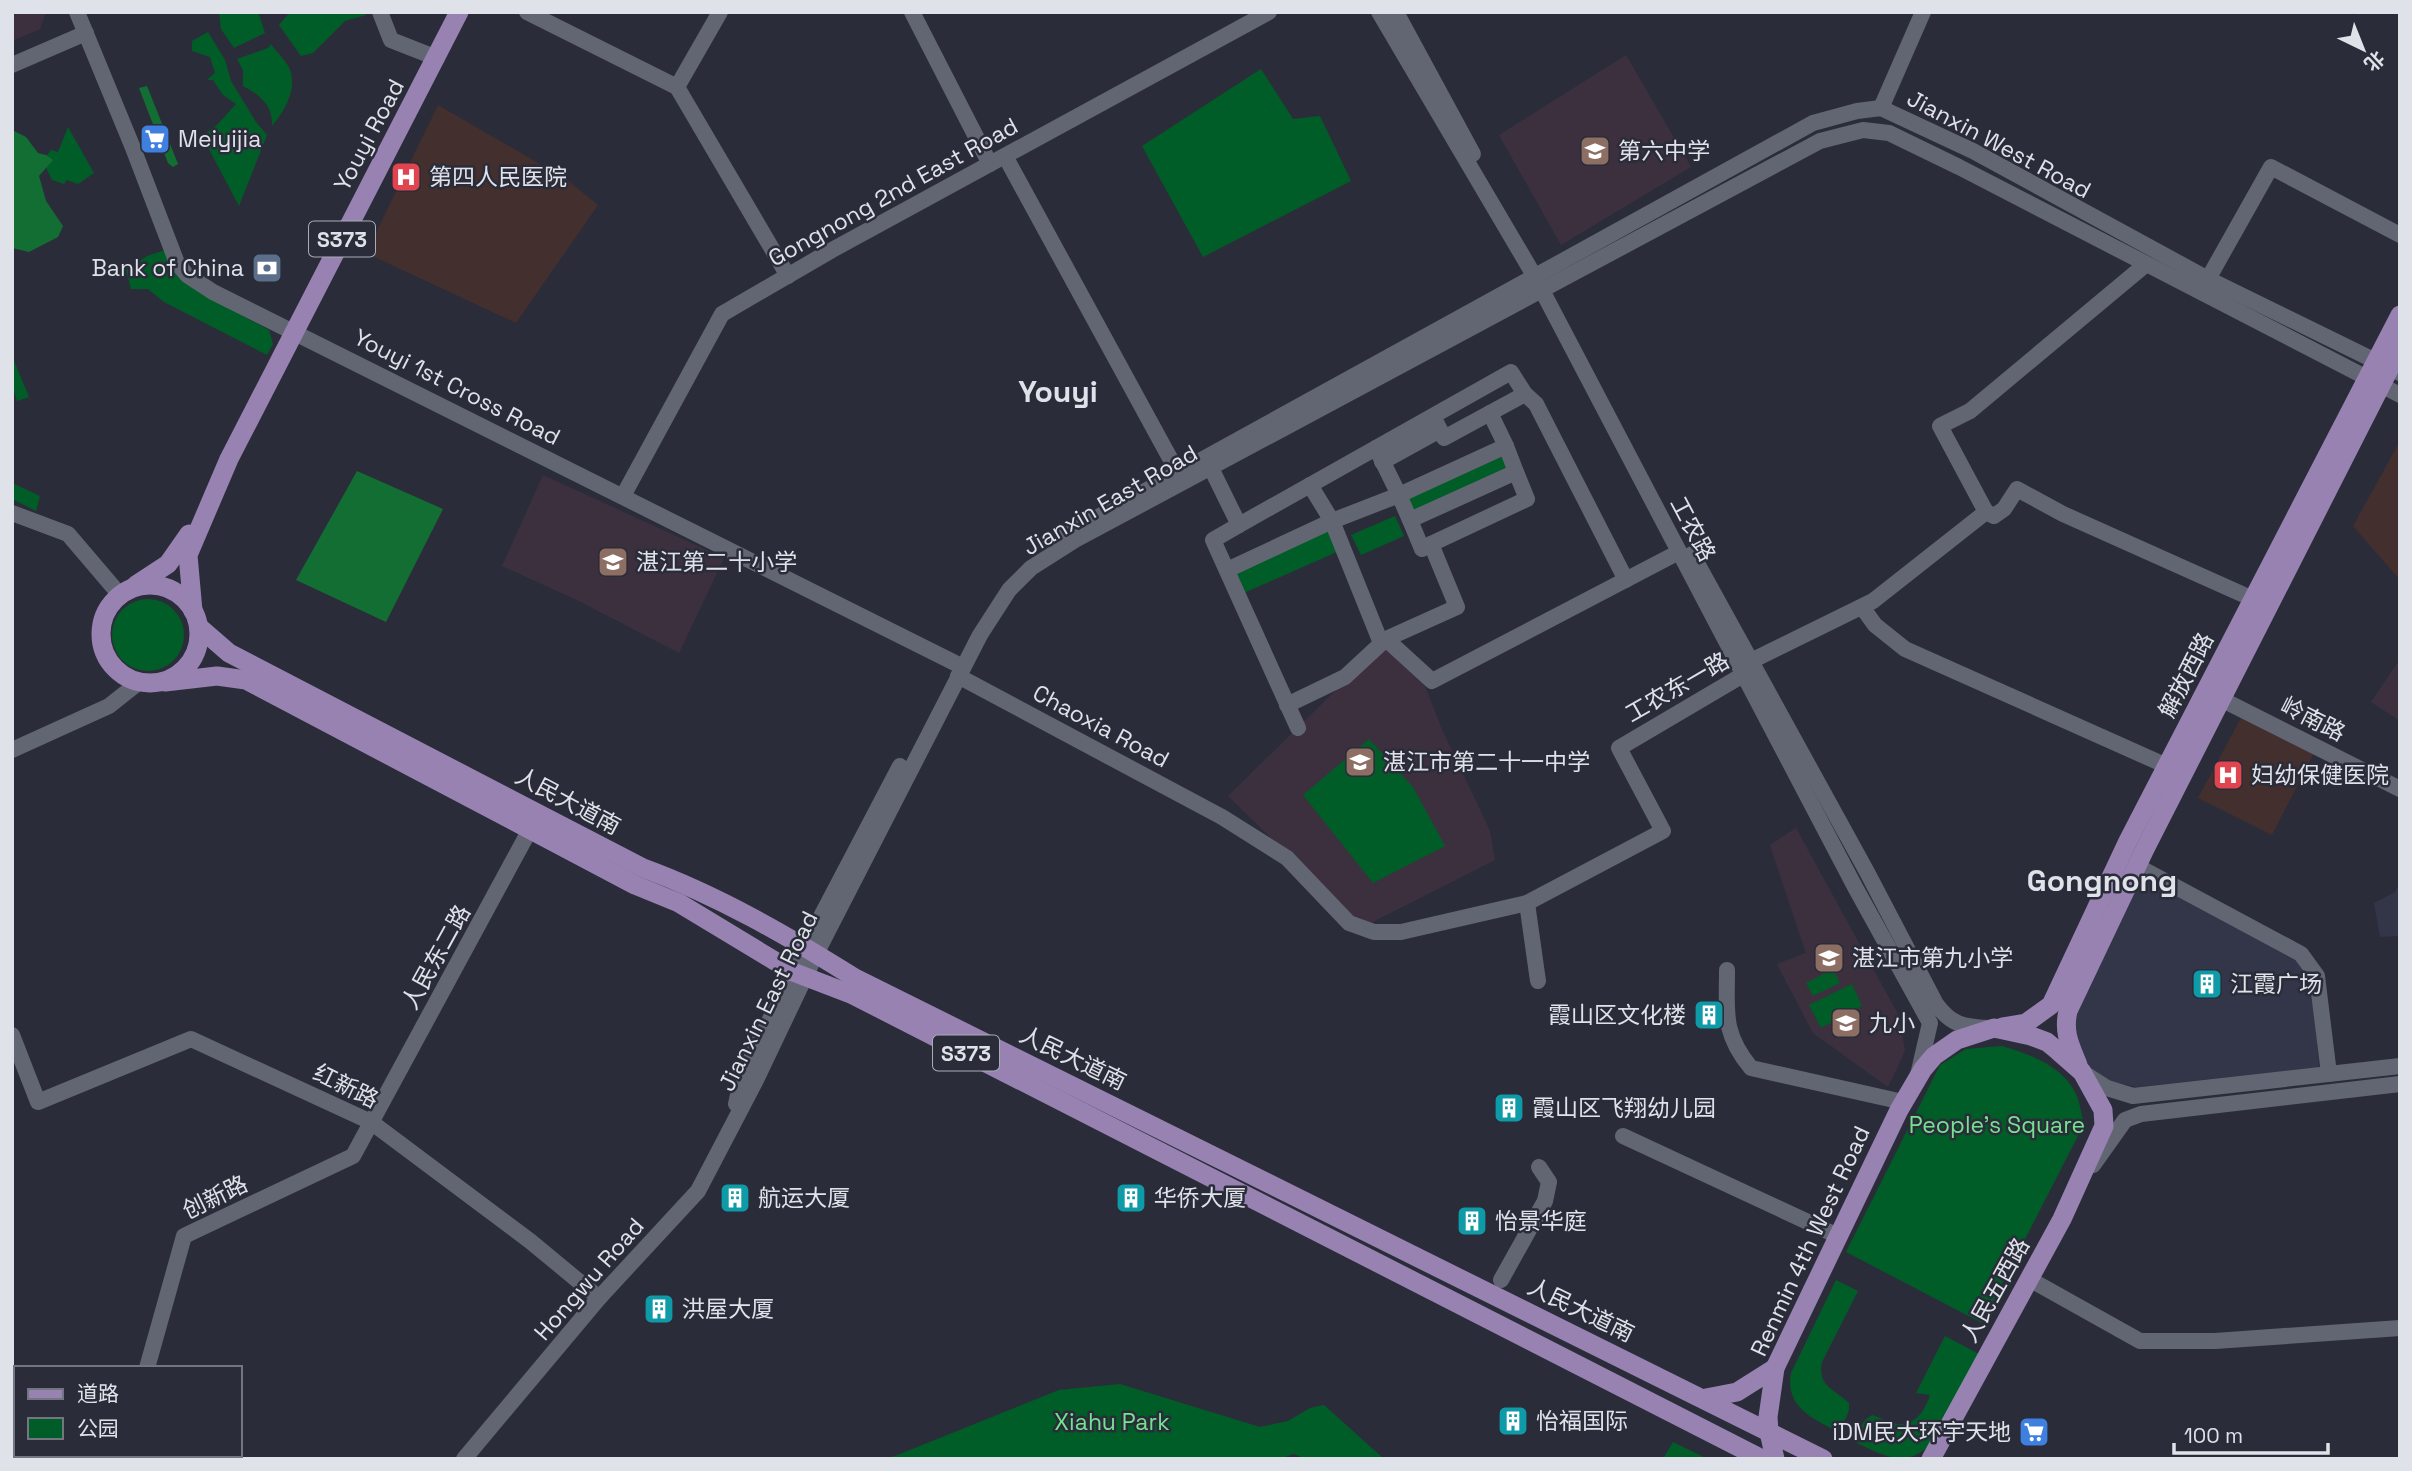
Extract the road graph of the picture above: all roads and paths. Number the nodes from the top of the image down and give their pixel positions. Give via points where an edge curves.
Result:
1 (77, 12) edge
2 (85, 12) edge
3 (380, 12) edge
4 (459, 12) edge
5 (527, 12) edge
6 (720, 12) edge
7 (912, 12) edge
8 (1269, 12) edge
9 (1379, 12) edge
10 (1396, 12) edge
11 (1923, 12) edge
12 (86, 33) junction
13 (437, 58) junction
14 (12, 65) edge
15 (677, 87) junction
16 (1881, 108) junction
17 (1005, 156) junction
18 (990, 164) junction
19 (2400, 235) edge
20 (2145, 265) junction
21 (788, 276) junction
22 (2208, 279) junction
23 (1537, 284) junction
24 (2400, 314) edge
25 (295, 329) junction
26 (2400, 348) edge
27 (2383, 373) edge
28 (1525, 394) junction
29 (2400, 395) edge
30 (1490, 414) junction
31 (1436, 423) junction
32 (1506, 446) junction
33 (1379, 455) junction
34 (226, 466) junction
35 (1211, 468) junction
36 (1177, 471) junction
37 (1516, 472) junction
38 (1310, 485) junction
39 (1399, 495) junction
40 (622, 496) junction
41 (1986, 512) junction
42 (12, 513) edge
43 (1410, 520) junction
44 (1332, 521) junction
45 (1239, 525) junction
46 (1431, 544) junction
47 (1679, 552) junction
48 (1227, 569) junction
49 (1626, 580) junction
50 (125, 592) junction
51 (2253, 599) junction
52 (1863, 607) junction
53 (196, 619) junction
54 (1384, 641) junction
55 (958, 668) junction
56 (1750, 668) junction
57 (164, 682) junction
58 (138, 683) junction
59 (2214, 695) junction
60 (1287, 705) junction
61 (1298, 728) dead end
62 (12, 750) edge
63 (2167, 766) junction
64 (2400, 789) edge
65 (535, 821) junction
66 (2137, 866) junction
67 (1527, 903) junction
68 (810, 950) junction
69 (1727, 970) dead end
70 (799, 975) junction
71 (1538, 981) dead end
72 (1994, 1028) junction
73 (12, 1035) edge
74 (2400, 1066) edge
75 (2082, 1072) junction
76 (2329, 1074) junction
77 (2400, 1084) edge
78 (1910, 1090) junction
79 (733, 1120) joint
80 (371, 1122) junction
81 (1623, 1136) dead end
82 (2099, 1143) joint
83 (1539, 1167) dead end
84 (2062, 1219) junction
85 (1838, 1236) junction
86 (2029, 1279) junction
87 (1501, 1280) dead end
88 (599, 1298) junction
89 (2400, 1328) edge
90 (148, 1366) edge
91 (1775, 1368) junction
92 (1706, 1398) junction
93 (1769, 1432) junction
94 (1933, 1457) edge
95 (1818, 1458) edge
96 (464, 1459) edge
97 (1762, 1459) edge
98 (1775, 1459) edge

1 - 12 street, Youyi 1st Cross Road
2 - 25 street, Youyi 1st Cross Road via 182,259 209,285
3 - 13 street via 391,40
4 - 13 main road, Youyi Road / S373
5 - 15 street
6 - 15 street
7 - 18 street
8 - 17 street, Gongnong 2nd East Road
9 - 23 street, 工农路
10 - 23 street, 工农路
11 - 16 street
12 - 14 street
12 - 25 street, Youyi 1st Cross Road via 177,262 187,275 213,292
13 - 25 main road, Youyi Road / S373
15 - 21 street
16 - 22 street, Jianxin West Road via 1973,151
16 - 23 street, Jianxin West Road via 1813,123
17 - 18 street, Gongnong 2nd East Road
17 - 36 street
18 - 21 street, Gongnong 2nd East Road
19 - 22 street via 2270,167
20 - 23 street, Jianxin West Road via 1889,133 1863,130 1820,141
20 - 27 street, Jianxin West Road
20 - 41 street via 1970,411 1940,426
21 - 40 street, Gongnong 2nd East Road via 722,314
22 - 27 street, Jianxin West Road
23 - 35 street, Jianxin East Road
23 - 36 street, Jianxin East Road
23 - 47 street, 工农路
23 - 56 street, 工农路
24 - 27 main road, 解放西路
25 - 34 main road, Youyi Road / S373
25 - 40 street, Youyi 1st Cross Road
26 - 27 main road, 解放西路
27 - 29 street
27 - 51 main road, 解放西路
27 - 59 main road, 解放西路
28 - 30 street
28 - 31 street via 1511,372
28 - 49 street via 1536,404
30 - 31 street via 1444,438
30 - 32 street
31 - 33 street
32 - 37 street
32 - 39 street
33 - 38 street
33 - 39 street
34 - 50 main road, Youyi Road / S373 via 168,564
34 - 53 main road, Youyi Road / S373 via 188,555
35 - 45 street
35 - 55 street, Jianxin East Road via 1031,568 1009,590
36 - 55 street, Jianxin East Road via 1069,531 1026,561 1004,582 972,631
37 - 43 street
37 - 46 street via 1527,499
38 - 44 street
38 - 45 street
39 - 43 street
39 - 44 street
40 - 55 street, Youyi 1st Cross Road
41 - 51 street via 1994,516 2004,509 2017,489
41 - 52 street
42 - 50 street via 68,534
43 - 46 street via 1422,549
44 - 48 street
44 - 54 street
45 - 48 street via 1213,540
46 - 54 street via 1457,607
47 - 49 street
47 - 56 street, 工农路
48 - 60 street
49 - 54 street via 1432,681
50 - 53 main road, S373 via 144,585 159,586 178,595
50 - 58 main road, S373 via 108,607 100,637 111,666
51 - 59 main road, 解放西路
52 - 56 street
52 - 63 street via 1875,625 1905,649
53 - 57 main road, S373 via 199,641 195,654 177,676
53 - 65 main road, 人民大道南 / S373 via 229,653
54 - 60 street via 1345,677
55 - 67 street, Chaoxia Road via 1287,858 1349,923 1374,932 1401,932
55 - 68 street, Jianxin East Road
56 - 67 street, 工农东一路 via 1619,748 1663,831
56 - 72 street, 工农路 via 1943,1015 1963,1027
56 - 78 street, 工农路 via 1855,887 1930,1023
57 - 58 main road, S373
57 - 65 main road, 人民大道南 / S373 via 217,676 246,680
58 - 62 street via 109,706
59 - 63 main road, 解放西路
59 - 64 street, 岭南路
59 - 66 main road, 解放西路
60 - 61 street
63 - 72 main road, 解放西路 via 2051,1004 2026,1023
65 - 68 main road, 人民大道南 / S373 via 671,878
65 - 70 main road, 人民大道南 / S373 via 635,885 679,903
65 - 80 street, 人民东二路
66 - 75 main road, 解放西路 via 2068,1011 2066,1038
66 - 76 street via 2301,954 2317,976
67 - 71 street
68 - 70 street, Jianxin East Road
68 - 92 main road, 人民大道南 / S373 via 867,984
69 - 78 street via 1730,1036 1751,1068
70 - 79 street, Jianxin East Road via 741,1077
70 - 97 main road, 人民大道南 / S373 via 853,995
72 - 75 main road via 2047,1042
72 - 78 main road, Renmin 4th West Road via 1957,1040 1934,1056
73 - 80 street, 红新路 via 38,1102 191,1039
74 - 76 street
75 - 76 street via 2107,1088 2133,1096
75 - 82 main road, 解放西路 via 2103,1110
77 - 84 street via 2141,1114 2125,1120
78 - 85 main road, Renmin 4th West Road
79 - 88 street, Hongwu Road via 698,1191
80 - 88 street, 红新路
80 - 90 street, 创新路 via 354,1156 184,1236
81 - 85 street
82 - 84 main road, 人民五西路
83 - 87 street via 1549,1182 1545,1201
84 - 86 main road, 人民五西路
85 - 91 main road, Renmin 4th West Road
86 - 89 street via 2140,1341 2215,1341
86 - 94 main road, 人民五西路
88 - 96 street, Hongwu Road
91 - 92 main road via 1737,1392
91 - 93 main road, Renmin 4th West Road
92 - 93 main road, 人民大道南 / S373
93 - 95 main road, 人民大道南 / S373
93 - 98 main road, Renmin 4th West Road

